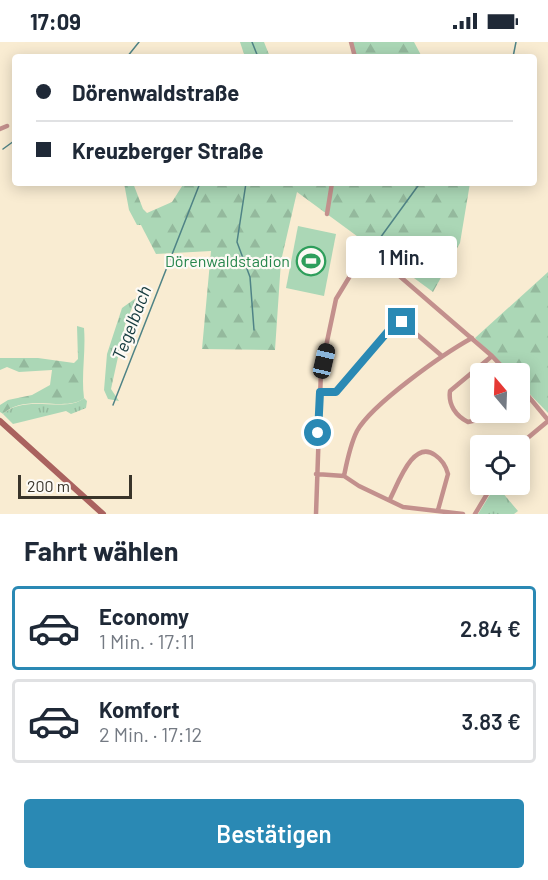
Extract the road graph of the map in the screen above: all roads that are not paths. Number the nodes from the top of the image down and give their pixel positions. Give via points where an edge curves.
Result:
1 (7, 126) dead end
2 (0, 129) edge
3 (332, 186) edge
4 (327, 214) dead end
5 (472, 338) junction
6 (442, 356) junction
7 (492, 356) junction
8 (484, 363) edge
9 (499, 363) edge
10 (470, 374) edge
11 (320, 392) junction
12 (530, 399) edge
13 (0, 421) edge
14 (548, 421) edge
15 (470, 422) edge
16 (530, 436) edge
17 (316, 474) junction
18 (344, 476) junction
19 (486, 495) edge
20 (390, 499) junction
21 (438, 510) junction
22 (103, 514) edge
23 (316, 514) edge
24 (464, 514) edge
25 (475, 514) edge

1 - 2 street
3 - 4 street
5 - 6 street
5 - 7 street
5 - 11 street via 367,248 336,299
6 - 11 street via 399,321 336,392
6 - 18 street via 360,426
7 - 8 street
7 - 9 street
10 - 15 street via 450,391 449,397 459,416
11 - 17 street
12 - 14 street
13 - 22 street
14 - 16 street
17 - 18 street
17 - 23 street
18 - 20 street
19 - 25 street
20 - 21 street via 417,510
20 - 21 street via 413,457 430,451 448,474
21 - 24 street

